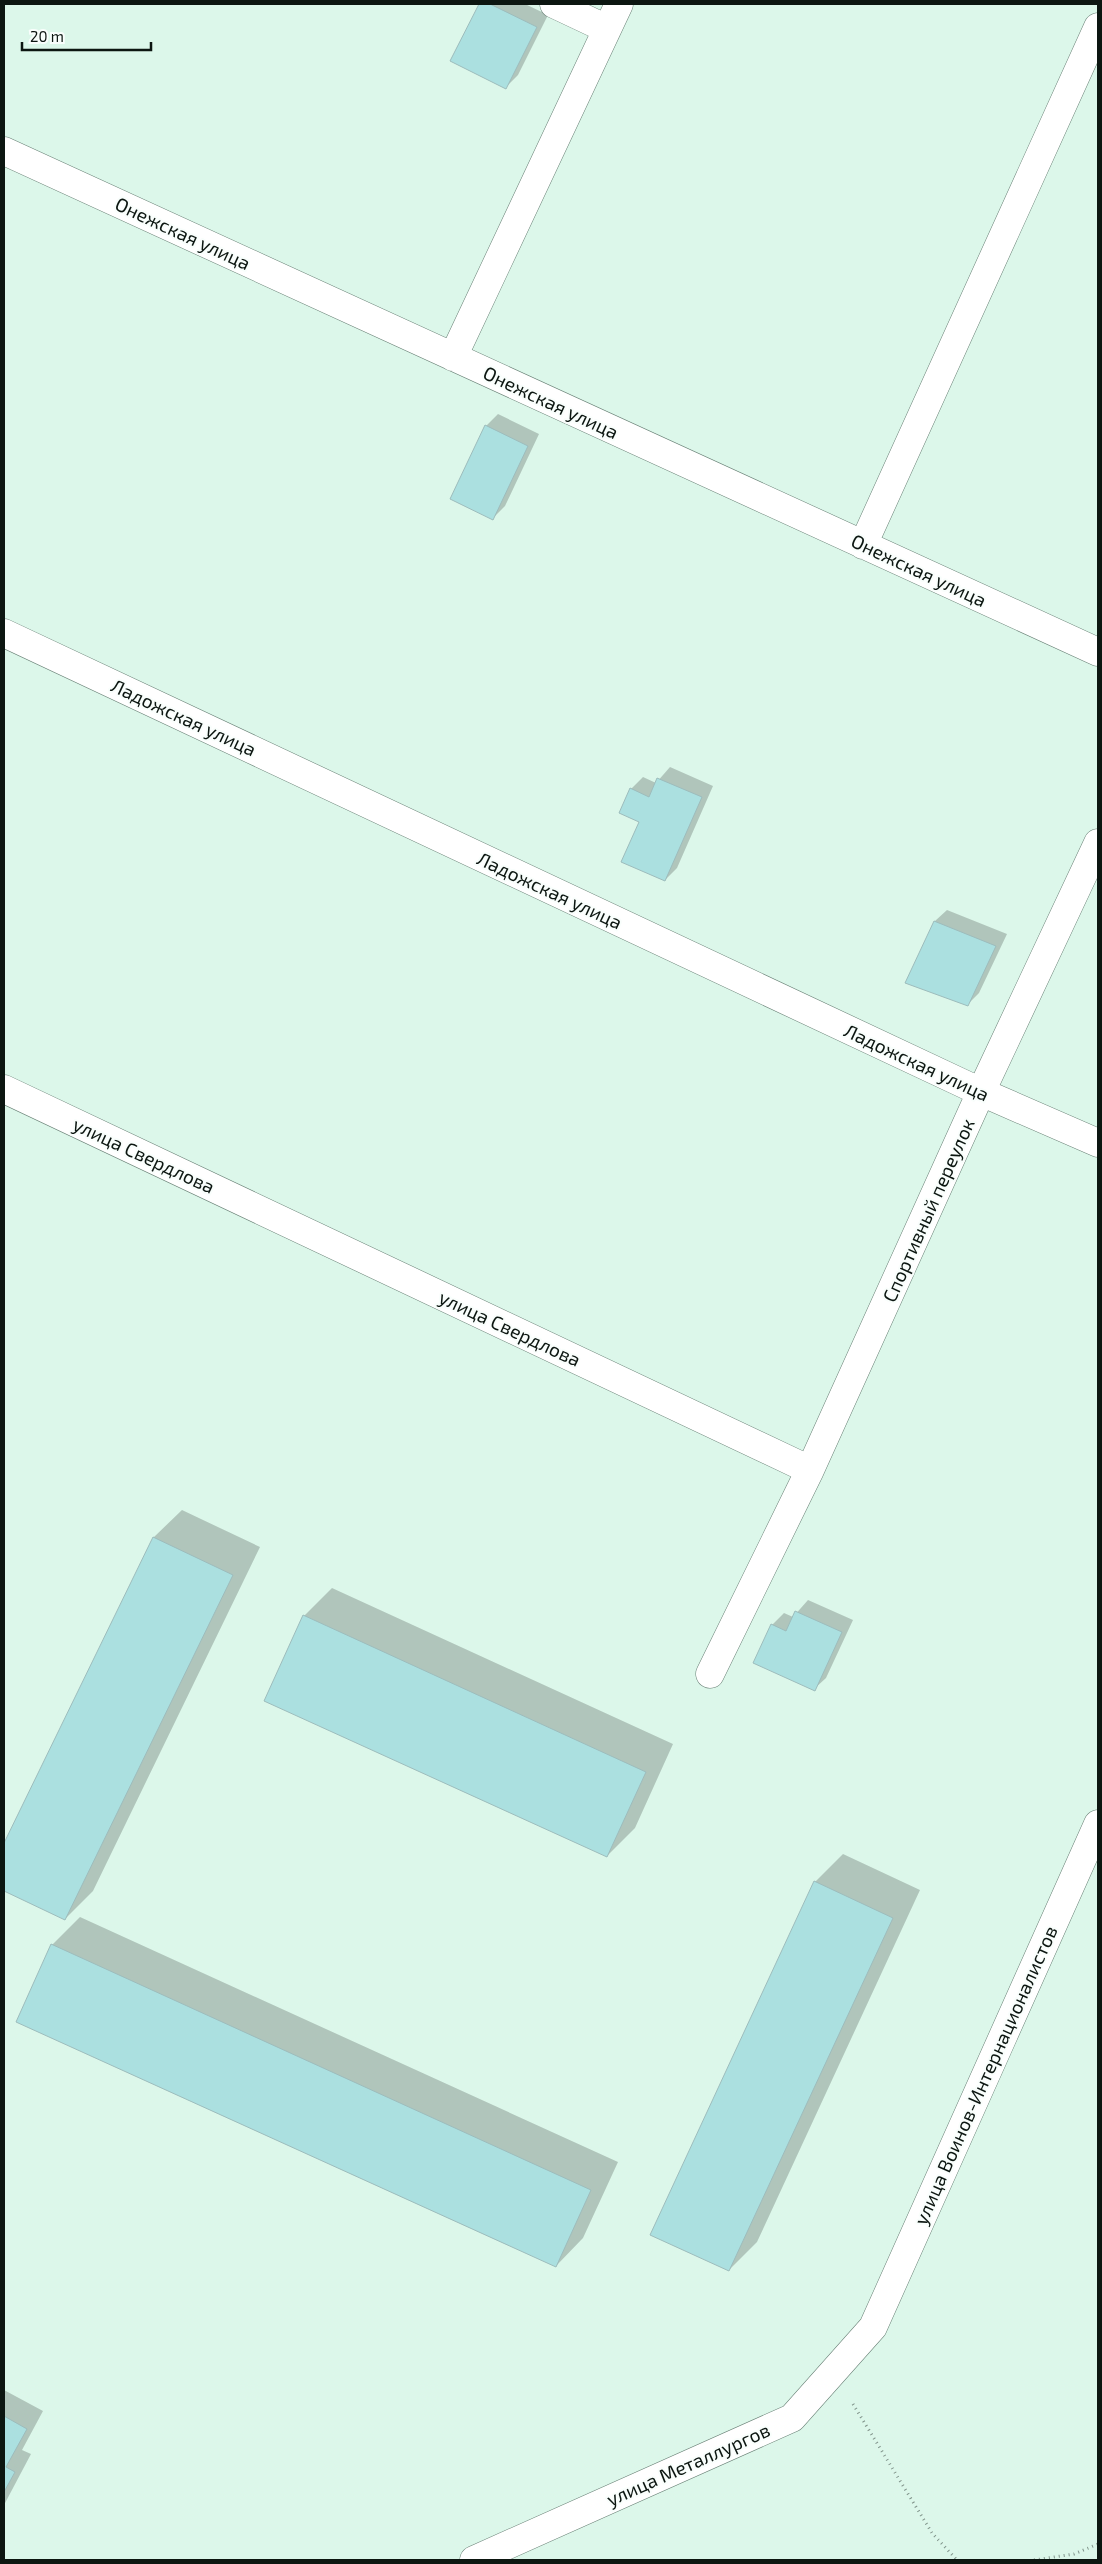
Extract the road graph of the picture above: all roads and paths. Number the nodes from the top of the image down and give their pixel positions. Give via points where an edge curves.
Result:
1 (554, 4) edge
2 (619, 4) edge
3 (1098, 27) edge
4 (607, 29) junction
5 (4, 151) edge
6 (453, 357) junction
7 (863, 544) junction
8 (4, 633) edge
9 (1098, 652) edge
10 (1098, 843) edge
11 (4, 1089) edge
12 (981, 1092) junction
13 (1098, 1142) edge
14 (810, 1470) junction
15 (710, 1674) dead end
16 (1098, 1824) edge
17 (873, 2327) joint
18 (832, 2372) junction
19 (1098, 2544) edge
20 (474, 2560) edge
21 (957, 2560) edge
22 (1034, 2560) edge

1 - 4 street
2 - 4 street
3 - 7 street
4 - 6 street
5 - 6 street, Онежская улица
6 - 7 street, Онежская улица
7 - 9 street, Онежская улица
8 - 12 street, Ладожская улица
10 - 12 street, Спортивный переулок
11 - 14 street, улица Свердлова
12 - 13 street, Ладожская улица
12 - 14 street, Спортивный переулок
14 - 15 street
16 - 17 street, улица Воинов-Интернационалистов
17 - 18 street, улица Металлургов
18 - 20 street, улица Металлургов via 792,2418
18 - 21 path via 932,2533
19 - 22 path via 1074,2554

